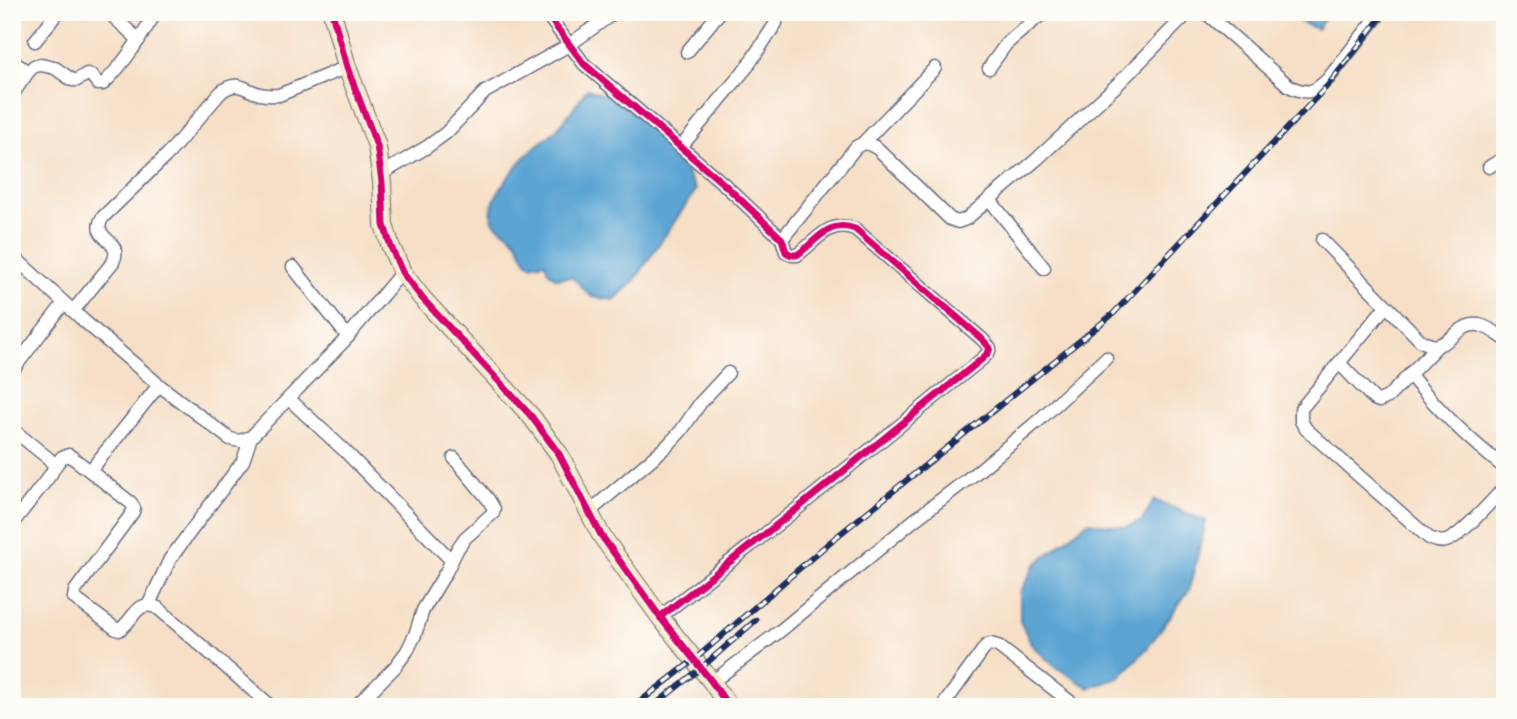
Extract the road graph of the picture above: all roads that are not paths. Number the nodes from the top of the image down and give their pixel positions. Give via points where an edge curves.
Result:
1 (58, 12) edge
2 (108, 12) edge
3 (156, 12) edge
4 (331, 12) edge
5 (545, 12) edge
6 (615, 12) edge
7 (720, 12) edge
8 (771, 12) edge
9 (1044, 12) edge
10 (1189, 12) edge
11 (1205, 12) edge
12 (1381, 12) edge
13 (139, 40) junction
14 (34, 41) dead end
15 (569, 46) junction
16 (687, 52) dead end
17 (12, 61) edge
18 (348, 67) junction
19 (935, 68) dead end
20 (989, 68) dead end
21 (28, 72) junction
22 (12, 95) edge
23 (863, 143) junction
24 (681, 147) junction
25 (1505, 157) edge
26 (1489, 167) dead end
27 (381, 174) junction
28 (990, 200) junction
29 (782, 239) junction
30 (1322, 240) dead end
31 (12, 255) edge
32 (293, 267) dead end
33 (1044, 268) dead end
34 (402, 272) junction
35 (1386, 306) junction
36 (68, 307) junction
37 (348, 337) junction
38 (1505, 339) edge
39 (1437, 345) junction
40 (1105, 358) dead end
41 (1339, 363) junction
42 (12, 372) edge
43 (728, 373) dead end
44 (1410, 375) junction
45 (159, 385) junction
46 (289, 399) junction
47 (12, 429) edge
48 (251, 437) junction
49 (454, 457) dead end
50 (55, 466) junction
51 (1505, 468) edge
52 (90, 471) junction
53 (1505, 487) edge
54 (589, 512) junction
55 (12, 524) edge
56 (451, 560) junction
57 (149, 604) junction
58 (660, 617) junction
59 (712, 682) junction
60 (272, 707) edge
61 (355, 707) edge
62 (729, 707) edge
63 (943, 707) edge
64 (1077, 707) edge

1 - 14 street
2 - 13 street
3 - 13 street
4 - 18 street
5 - 15 street
6 - 15 street
7 - 16 street
8 - 24 street via 775,23 747,67
9 - 20 street via 1006,44
10 - 28 street via 1118,84
11 - 12 street via 1289,86 1307,92 1319,89
13 - 21 street via 101,85 90,75 72,80 47,65 34,66
15 - 24 street
15 - 27 street via 485,92 446,133
17 - 21 street
18 - 27 street via 377,146
18 - 36 street via 279,95 235,85 221,92 168,154 103,217 99,228 116,257
19 - 23 street
21 - 22 street
23 - 28 street via 878,149 950,219 966,219
23 - 29 street
24 - 29 street
25 - 26 street
27 - 34 street via 384,225
28 - 33 street
29 - 58 street via 786,252 797,255 827,230 836,226 855,229 990,348
30 - 35 street
31 - 36 street
32 - 37 street
34 - 37 street
34 - 54 street via 531,416 559,454
35 - 39 street via 1421,341
35 - 41 street
36 - 42 street
36 - 45 street
37 - 46 street
38 - 39 street via 1474,325
39 - 44 street
40 - 59 street via 977,472
41 - 44 street via 1379,401
41 - 53 street via 1301,409 1301,421 1429,538 1446,541 1456,536
43 - 54 street via 668,446
44 - 51 street via 1447,418
45 - 48 street via 230,439
45 - 52 street
46 - 48 street
46 - 56 street
47 - 50 street
48 - 57 street via 243,461 176,551
49 - 56 street via 494,509
50 - 52 street via 69,455
50 - 55 street
52 - 57 street via 131,503 134,512 74,597 119,630
54 - 58 street
56 - 61 street via 407,651
57 - 60 street
58 - 59 street
59 - 62 street
63 - 64 street via 990,644

